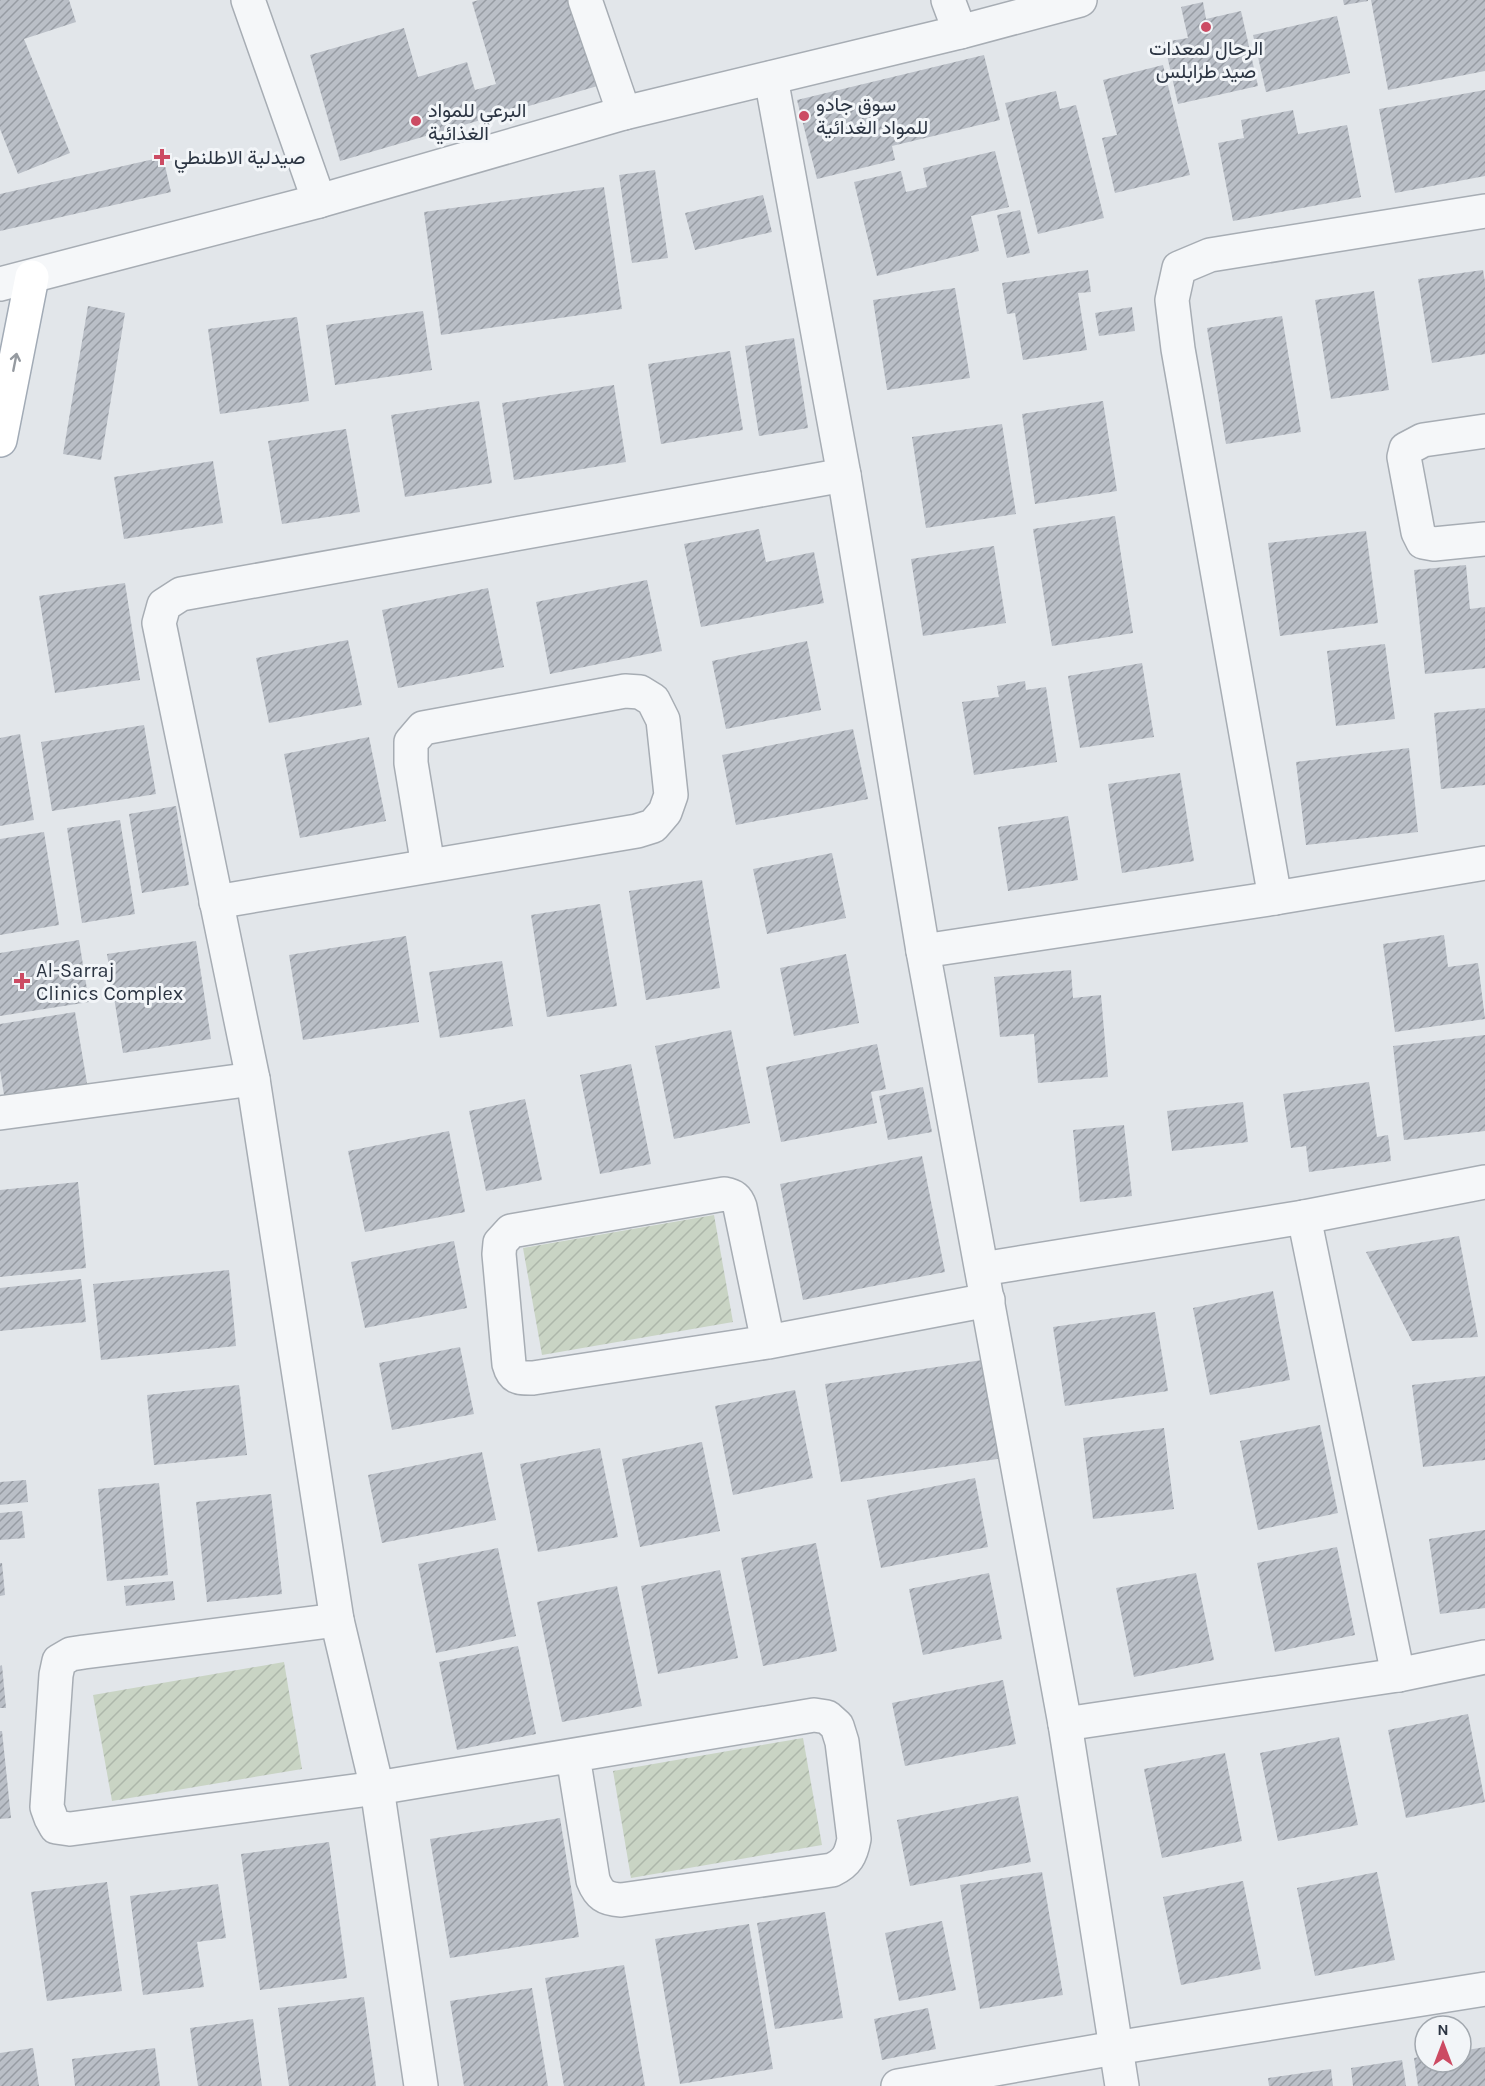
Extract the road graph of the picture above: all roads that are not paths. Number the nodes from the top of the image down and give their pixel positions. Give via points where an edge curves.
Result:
1 (248, 0) edge
2 (585, 0) edge
3 (948, 0) edge
4 (1080, 0) edge
5 (960, 32) junction
6 (771, 78) junction
7 (624, 113) junction
8 (319, 201) junction
9 (1485, 211) edge
10 (32, 277) junction
11 (0, 284) edge
12 (1485, 431) edge
13 (0, 440) edge
14 (844, 475) junction
15 (1485, 539) edge
16 (1485, 863) edge
17 (428, 866) junction
18 (1275, 898) junction
19 (216, 902) junction
20 (923, 951) junction
21 (253, 1079) junction
22 (0, 1113) edge
23 (1485, 1182) edge
24 (1304, 1217) junction
25 (985, 1285) junction
26 (768, 1342) junction
27 (338, 1620) junction
28 (1485, 1657) edge
29 (1398, 1675) junction
30 (1065, 1724) junction
31 (573, 1756) junction
32 (377, 1788) junction
33 (1485, 1989) edge
34 (1115, 2048) junction
35 (422, 2086) edge
36 (898, 2086) edge
37 (1122, 2086) edge

1 - 8 street
2 - 7 street
3 - 5 street
4 - 5 street
5 - 6 street
6 - 7 street
6 - 14 street
7 - 8 street
8 - 10 street
9 - 18 street via 1210,255 1179,268 1172,300 1178,349
10 - 11 street
13 -> 10 main road
12 - 15 street via 1423,440 1406,449 1404,457 1423,542
14 - 19 street via 190,592 164,605 159,623
14 - 20 street
16 - 18 street
17 - 17 street via 653,826 665,812 671,795 663,720 653,700 640,692 625,691 423,728 411,742 411,763
17 - 19 street
18 - 20 street
19 - 21 street
20 - 25 street
21 - 22 street
21 - 27 street
23 - 24 street
24 - 25 street
24 - 29 street
25 - 26 street
25 - 30 street
26 - 26 street via 518,1378 511,1373 509,1364 500,1243 511,1231 724,1194 732,1196 740,1207
27 - 32 street
27 - 32 street via 84,1652 59,1661 47,1807 57,1827 70,1829
28 - 29 street
29 - 30 street
30 - 34 street
31 - 31 street via 593,1880 598,1893 607,1899 832,1870 844,1864 851,1853 854,1839 842,1742 837,1726 827,1717 814,1715
31 - 32 street
32 - 35 street
33 - 34 street
34 - 36 street
34 - 37 street

